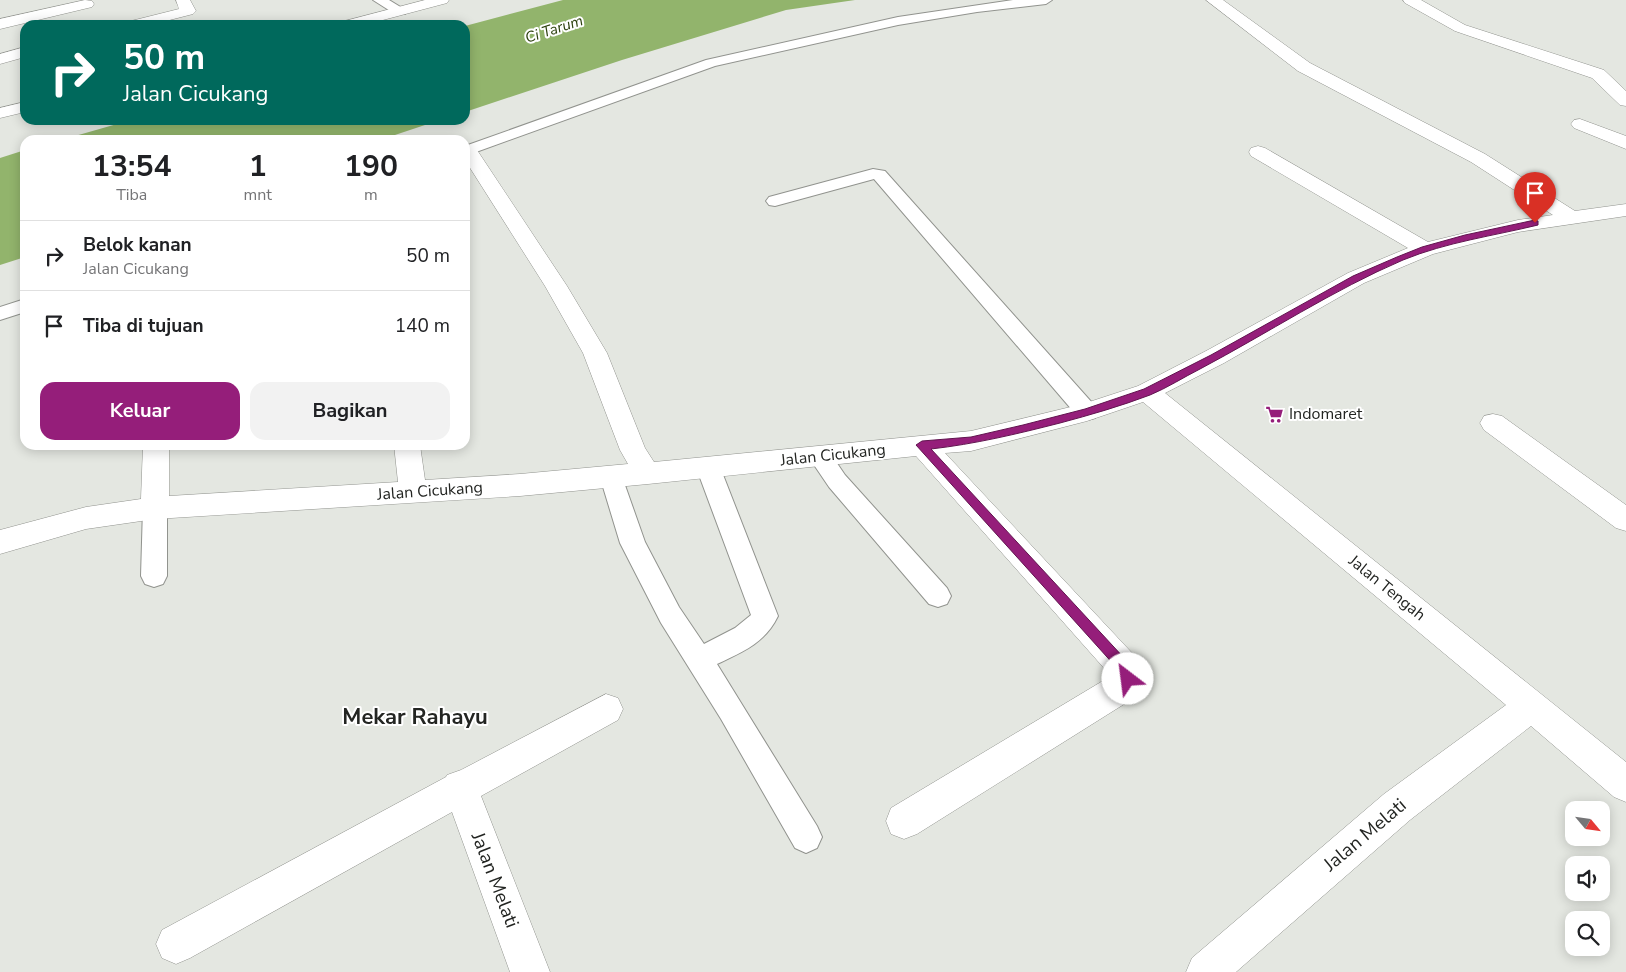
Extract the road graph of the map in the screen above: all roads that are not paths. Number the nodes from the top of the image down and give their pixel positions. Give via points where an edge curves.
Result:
1 (379, 0) edge
2 (442, 0) edge
3 (1046, 0) edge
4 (1213, 0) edge
5 (1410, 0) edge
6 (87, 4) dead end
7 (185, 5) edge
8 (400, 11) junction
9 (145, 20) edge
10 (193, 20) edge
11 (365, 20) edge
12 (0, 24) edge
13 (20, 53) edge
14 (0, 58) edge
15 (1626, 100) edge
16 (20, 108) edge
17 (0, 113) edge
18 (1580, 124) dead end
19 (1626, 143) edge
20 (470, 149) edge
21 (1258, 152) dead end
22 (470, 156) edge
23 (775, 201) dead end
24 (1626, 210) edge
25 (1570, 217) junction
26 (1425, 249) junction
27 (20, 307) edge
28 (0, 314) edge
29 (1147, 392) junction
30 (1087, 412) junction
31 (1493, 423) dead end
32 (922, 445) junction
33 (156, 450) edge
34 (408, 450) edge
35 (820, 456) junction
36 (708, 467) junction
37 (648, 474) junction
38 (612, 477) junction
39 (413, 493) junction
40 (154, 508) junction
41 (1626, 520) edge
42 (0, 542) edge
43 (154, 576) dead end
44 (938, 596) dead end
45 (699, 659) junction
46 (1532, 706) junction
47 (606, 709) dead end
48 (1626, 786) edge
49 (460, 787) junction
50 (904, 821) dead end
51 (806, 837) dead end
52 (176, 944) dead end
53 (530, 972) edge
54 (1206, 972) edge

1 - 8 lane
2 - 8 street
3 - 20 lane via 898,21 711,63
4 - 25 street via 1304,66 1478,158
5 - 15 street via 1460,28 1598,74
6 - 12 street
7 - 9 street
7 - 10 street
8 - 11 street
13 - 14 street
16 - 17 street
18 - 19 street
21 - 26 street
22 - 37 street via 556,286 595,353 633,450
23 - 30 lane via 873,174 879,176
24 - 25 street, Jalan Cicukang
25 - 26 street, Jalan Cicukang
26 - 29 street, Jalan Cicukang via 1356,278
27 - 28 lane
29 - 30 street, Jalan Cicukang
29 - 46 street, Jalan Tengah
30 - 32 street, Jalan Cicukang via 971,441
31 - 41 street
32 - 35 street, Jalan Cicukang
32 - 50 street via 1121,663 1128,679 1126,685
33 - 40 street
34 - 39 street
35 - 36 street, Jalan Cicukang
35 - 44 lane via 836,481
36 - 37 street, Jalan Cicukang
36 - 45 lane via 765,616 760,626 750,634
37 - 38 street, Jalan Cicukang
38 - 39 street, Jalan Cicukang
38 - 45 lane via 633,543 670,615
39 - 40 street, Jalan Cicukang
40 - 42 street, Jalan Cicukang via 86,518
40 - 43 lane
45 - 51 lane
46 - 48 street, Jalan Tengah
46 - 54 street, Jalan Melati via 1397,806
47 - 49 street
49 - 52 street
49 - 53 street, Jalan Melati

